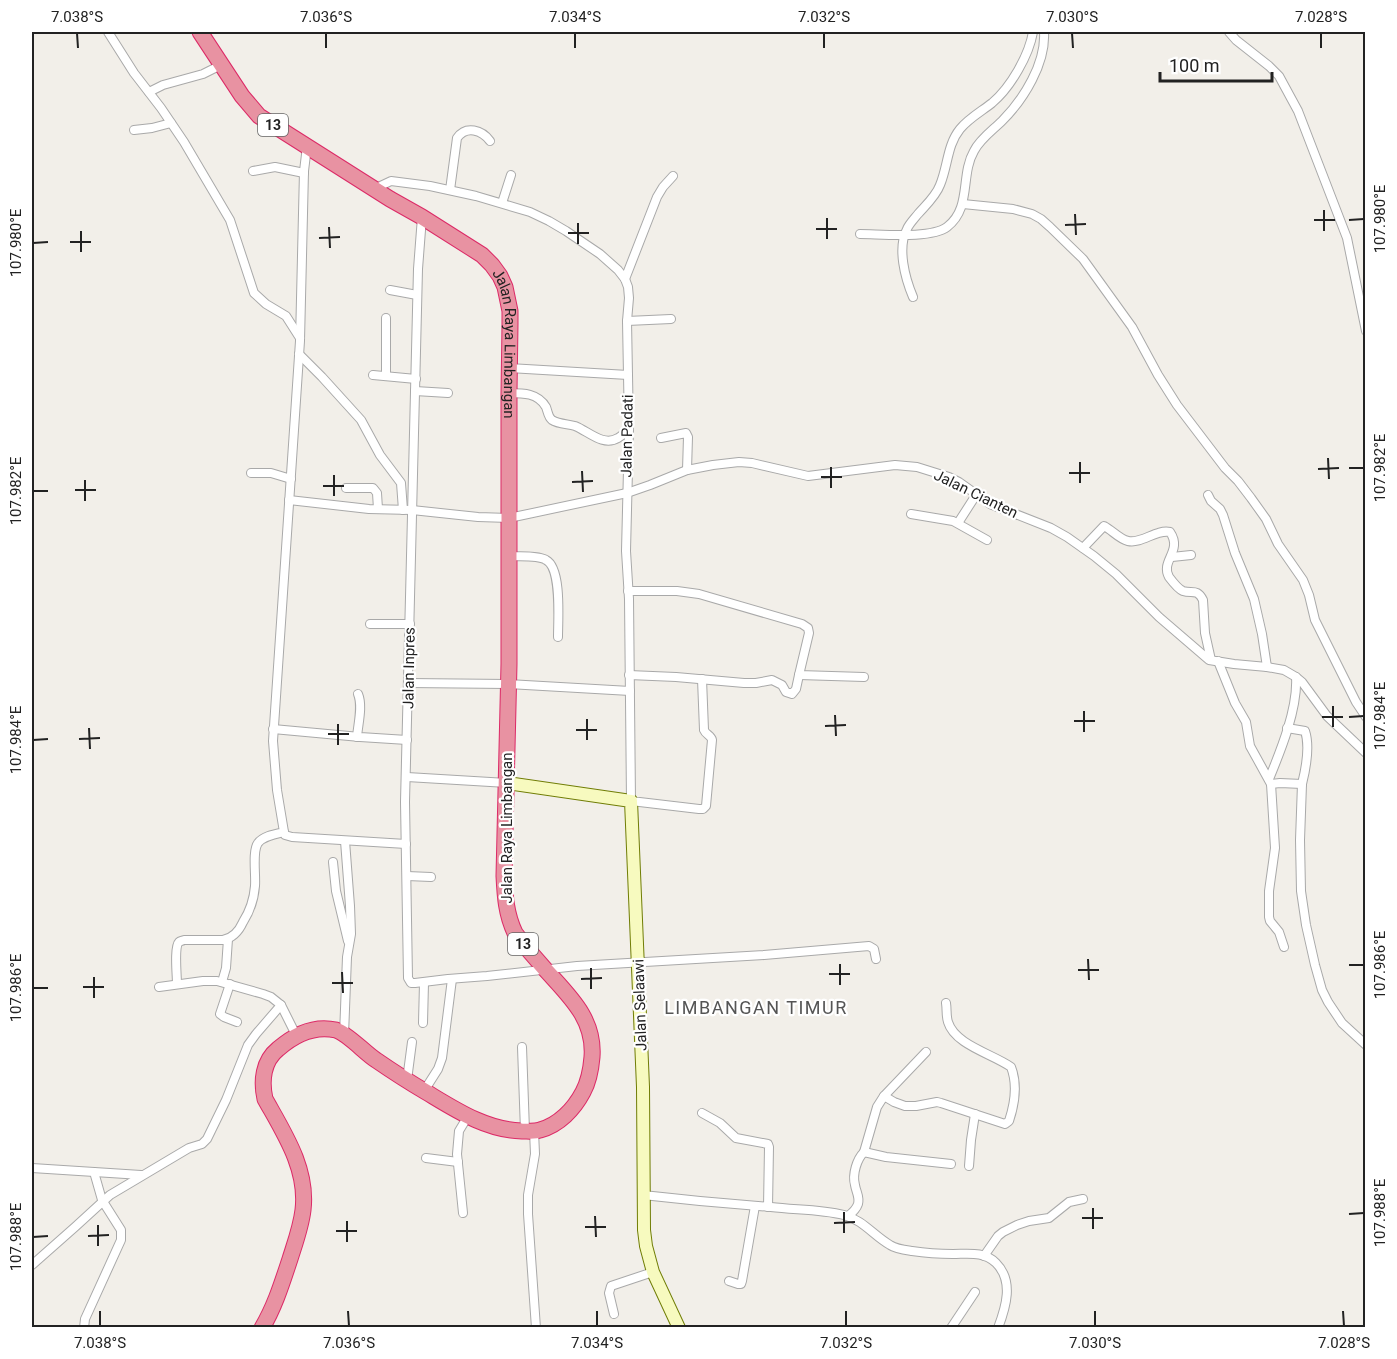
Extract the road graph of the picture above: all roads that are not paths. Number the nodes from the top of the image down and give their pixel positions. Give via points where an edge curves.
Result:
1 (108, 32) edge
2 (200, 32) edge
3 (1033, 32) edge
4 (1044, 32) edge
5 (1229, 32) edge
6 (221, 65) junction
7 (148, 92) junction
8 (171, 123) junction
9 (134, 130) dead end
10 (490, 141) dead end
11 (307, 146) junction
12 (253, 171) dead end
13 (304, 173) junction
14 (511, 175) dead end
15 (673, 176) dead end
16 (374, 189) junction
17 (450, 190) junction
18 (502, 203) junction
19 (963, 204) junction
20 (422, 217) junction
21 (860, 234) dead end
22 (905, 234) junction
23 (625, 279) junction
24 (390, 290) dead end
25 (417, 294) junction
26 (913, 297) dead end
27 (386, 318) dead end
28 (671, 319) dead end
29 (627, 321) junction
30 (1365, 331) edge
31 (299, 346) junction
32 (509, 368) junction
33 (373, 375) dead end
34 (628, 375) junction
35 (386, 376) junction
36 (416, 379) junction
37 (415, 391) junction
38 (448, 393) dead end
39 (509, 393) junction
40 (629, 429) junction
41 (661, 438) dead end
42 (687, 471) junction
43 (251, 473) dead end
44 (291, 479) junction
45 (346, 488) dead end
46 (627, 493) junction
47 (976, 495) junction
48 (1208, 495) dead end
49 (289, 500) junction
50 (378, 509) junction
51 (408, 510) junction
52 (911, 514) dead end
53 (509, 518) junction
54 (958, 523) junction
55 (987, 540) dead end
56 (1083, 548) junction
57 (1191, 555) dead end
58 (509, 556) junction
59 (1172, 557) junction
60 (628, 591) junction
61 (370, 624) dead end
62 (410, 624) junction
63 (558, 637) dead end
64 (1215, 661) junction
65 (1267, 667) junction
66 (630, 675) junction
67 (799, 675) junction
68 (864, 677) dead end
69 (1296, 677) junction
70 (702, 679) junction
71 (408, 683) junction
72 (508, 684) junction
73 (630, 691) junction
74 (358, 694) dead end
75 (1365, 717) edge
76 (1287, 728) junction
77 (273, 729) junction
78 (357, 737) junction
79 (407, 740) junction
80 (1365, 753) edge
81 (406, 777) junction
82 (1270, 782) junction
83 (507, 783) junction
84 (1302, 784) junction
85 (632, 801) junction
86 (284, 832) junction
87 (345, 841) junction
88 (406, 844) junction
89 (333, 862) dead end
90 (407, 876) junction
91 (431, 877) dead end
92 (228, 939) junction
93 (349, 944) junction
94 (1284, 947) dead end
95 (876, 960) dead end
96 (639, 963) junction
97 (544, 969) junction
98 (452, 979) junction
99 (424, 982) junction
100 (226, 983) junction
101 (177, 984) junction
102 (159, 987) dead end
103 (946, 1002) dead end
104 (281, 1005) junction
105 (237, 1022) dead end
106 (423, 1023) dead end
107 (296, 1035) junction
108 (344, 1035) junction
109 (412, 1042) dead end
110 (1365, 1045) edge
111 (522, 1047) dead end
112 (926, 1052) dead end
113 (407, 1080) junction
114 (424, 1091) junction
115 (884, 1096) junction
116 (702, 1113) dead end
117 (975, 1114) junction
118 (468, 1116) junction
119 (529, 1131) junction
120 (864, 1152) junction
121 (426, 1158) dead end
122 (458, 1162) junction
123 (951, 1164) dead end
124 (969, 1167) dead end
125 (32, 1168) edge
126 (94, 1172) junction
127 (142, 1175) junction
128 (643, 1195) junction
129 (1083, 1199) dead end
130 (102, 1200) junction
131 (755, 1206) junction
132 (768, 1207) junction
133 (463, 1213) dead end
134 (848, 1216) junction
135 (984, 1256) junction
136 (32, 1265) edge
137 (653, 1272) junction
138 (729, 1281) dead end
139 (975, 1292) dead end
140 (614, 1314) dead end
141 (84, 1328) edge
142 (262, 1328) edge
143 (536, 1328) edge
144 (679, 1328) edge
145 (951, 1328) edge
146 (998, 1328) edge

1 - 7 street
2 - 6 highway, Jalan Raya Limbangan / 13
3 - 22 street via 1026,54 1007,86 959,130 951,144 940,186
4 - 19 street via 1039,65 1024,93 974,150
5 - 30 street via 1279,76 1298,111 1347,238
6 - 7 street
6 - 11 highway, Jalan Raya Limbangan / 13 via 260,117
7 - 8 street
8 - 9 street
8 - 31 street via 230,220 254,293 286,316
10 - 17 street via 478,132 458,135
11 - 13 street
11 - 16 highway, Jalan Raya Limbangan / 13
12 - 13 street via 275,167
13 - 31 street
14 - 18 street
15 - 23 street via 657,197
16 - 17 street via 391,181
16 - 20 highway, Jalan Raya Limbangan / 13
17 - 18 street
18 - 23 street via 566,231 600,254
19 - 22 street via 946,227 930,233
19 - 75 street via 1032,214 1083,259 1132,327 1177,405 1266,519 1303,580 1315,620
20 - 25 street, Jalan Inpres
20 - 32 highway, Jalan Raya Limbangan / 13 via 482,255 500,276 510,311
21 - 22 street
22 - 26 street via 903,264
23 - 29 street, Jalan Padati via 629,298
24 - 25 street
25 - 36 street, Jalan Inpres
27 - 35 street
28 - 29 street
29 - 34 street, Jalan Padati
31 - 44 street
31 - 51 street via 361,420 401,483
32 - 34 street
32 - 39 highway, Jalan Raya Limbangan / 13
33 - 35 street
34 - 40 street, Jalan Padati
35 - 36 street
36 - 37 street, Jalan Inpres
37 - 38 street
37 - 51 street, Jalan Inpres
39 - 40 street via 531,394 542,402 554,421 599,438 616,439
39 - 53 highway, Jalan Raya Limbangan / 13
40 - 46 street, Jalan Padati
41 - 42 street via 686,434
42 - 46 street, Jalan Cianten
42 - 47 street, Jalan Cianten via 739,462 808,476 906,465 949,477
43 - 44 street
44 - 49 street
45 - 50 street via 373,488
46 - 53 street, Jalan Cianten
46 - 60 street, Jalan Padati
47 - 54 street
47 - 56 street, Jalan Cianten via 1051,528
48 - 65 street via 1223,515 1254,599
49 - 50 street, Jalan Cianten
49 - 77 street
50 - 51 street, Jalan Cianten
51 - 53 street, Jalan Cianten
51 - 62 street, Jalan Inpres
52 - 54 street
53 - 58 highway, Jalan Raya Limbangan / 13
54 - 55 street
56 - 59 street via 1104,526 1128,541 1168,531 1173,538
56 - 64 street, Jalan Cianten via 1197,651
57 - 59 street
58 - 63 street via 542,558 554,568
58 - 72 highway, Jalan Raya Limbangan / 13
59 - 64 street via 1167,565 1170,579 1181,590 1196,592 1203,600 1206,633
60 - 66 street, Jalan Padati
60 - 67 street via 699,594 802,624 809,633
61 - 62 street
62 - 71 street, Jalan Inpres
64 - 65 street, Jalan Cianten
64 - 82 street via 1246,722 1253,753
65 - 69 street, Jalan Cianten
66 - 70 street
66 - 73 street, Jalan Padati
67 - 68 street
67 - 70 street via 792,694 772,680 744,683
69 - 76 street via 1296,697
69 - 80 street, Jalan Cianten
70 - 85 street via 704,730 712,740 706,806 703,809
71 - 72 street
71 - 79 street, Jalan Inpres
72 - 73 street
72 - 83 highway, Jalan Raya Limbangan / 13
73 - 85 street, Jalan Padati
74 - 78 street
76 - 82 street
76 - 84 street via 1306,734
77 - 78 street
77 - 86 street
78 - 79 street
79 - 81 street, Jalan Inpres
81 - 83 street
81 - 88 street, Jalan Inpres
82 - 84 street
82 - 94 street via 1275,848 1269,917
83 - 85 street
83 - 97 highway, Jalan Raya Limbangan / 13 via 506,905 515,933
84 - 110 street via 1301,891 1317,972 1335,1014
85 - 96 street, Jalan Selaawi
86 - 87 street via 292,837
86 - 92 street via 258,843 248,915
87 - 88 street
87 - 93 street
88 - 90 street, Jalan Inpres
89 - 93 street
90 - 91 street
90 - 99 street, Jalan Inpres via 408,978 411,982
92 - 100 street
92 - 101 street via 179,942
93 - 108 street
95 - 96 street via 874,949 869,946
96 - 97 street
96 - 128 street, Jalan Selaawi
97 - 98 street
97 - 119 highway, Jalan Raya Limbangan / 13 via 577,1006 589,1028 593,1044 591,1067 588,1082 559,1122
98 - 99 street
98 - 114 street via 442,1058
99 - 106 street
100 - 101 street
100 - 104 street via 271,997
100 - 105 street via 220,1014
101 - 102 street
103 - 117 street via 948,1022 956,1035 1011,1067 1013,1073 1016,1095 1009,1121 1005,1124
104 - 107 street
104 - 127 street via 248,1045 207,1139
107 - 108 highway, Jalan Raya Limbangan / 13 via 324,1029
107 - 142 highway, Jalan Raya Limbangan / 13 via 274,1052 263,1081 265,1099 297,1160 304,1198 301,1224 282,1284
108 - 113 highway, Jalan Raya Limbangan / 13
109 - 113 street
111 - 119 street
112 - 115 street
113 - 114 highway, Jalan Raya Limbangan / 13
114 - 118 highway, Jalan Raya Limbangan / 13
115 - 117 street via 905,1106 937,1102
115 - 120 street
116 - 132 street via 736,1138 768,1144
117 - 124 street
118 - 119 highway, Jalan Raya Limbangan / 13 via 497,1128
118 - 122 street via 459,1131
119 - 143 street via 534,1154 528,1214
120 - 123 street
120 - 134 street via 858,1159 854,1178 858,1203
121 - 122 street
122 - 133 street
125 - 126 street
126 - 127 street
126 - 130 street
127 - 130 street
128 - 131 street
128 - 137 street, Jalan Selaawi via 646,1246
129 - 135 street via 1069,1202 1049,1218 1003,1232
130 - 136 street
130 - 141 street via 121,1230 121,1240
131 - 132 street
131 - 138 street via 741,1284
132 - 134 street
134 - 135 street via 893,1247
135 - 146 street via 999,1265 1006,1282 1007,1296
137 - 140 street via 611,1286
137 - 144 street, Jalan Selaawi
139 - 145 street

